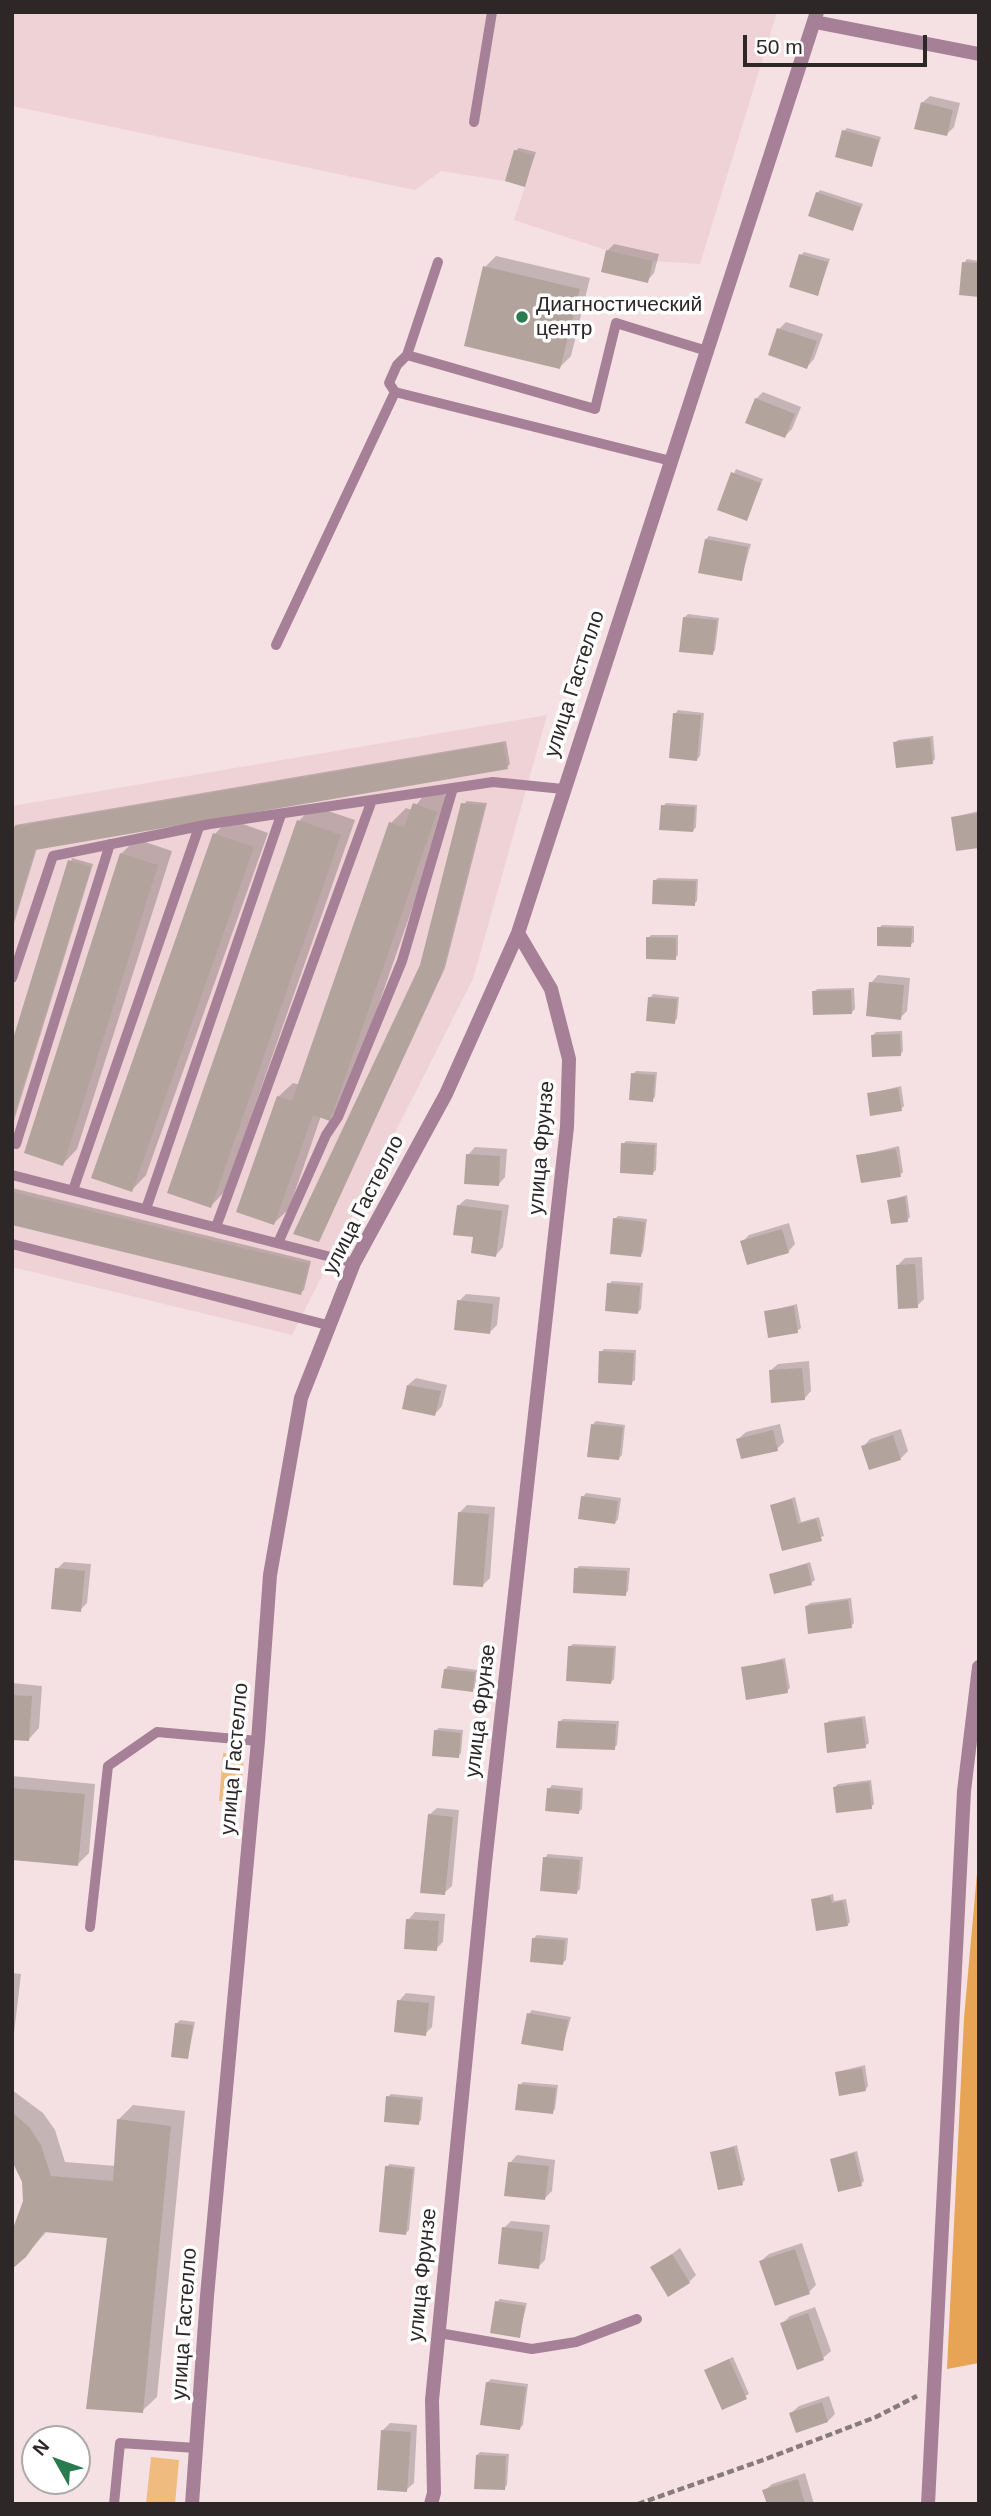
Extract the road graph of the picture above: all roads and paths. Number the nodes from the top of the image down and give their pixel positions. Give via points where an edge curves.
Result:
1 (492, 12) edge
2 (816, 17) edge
3 (979, 54) edge
4 (474, 122) dead end
5 (438, 262) dead end
6 (707, 351) junction
7 (407, 355) junction
8 (395, 392) junction
9 (671, 461) junction
10 (276, 645) dead end
11 (453, 788) junction
12 (563, 789) junction
13 (372, 800) junction
14 (281, 815) junction
15 (199, 827) junction
16 (110, 844) junction
17 (518, 933) junction
18 (12, 978) edge
19 (16, 1144) dead end
20 (12, 1175) edge
21 (73, 1190) junction
22 (146, 1209) junction
23 (216, 1227) junction
24 (12, 1244) edge
25 (278, 1244) junction
26 (354, 1263) junction
27 (331, 1326) junction
28 (979, 1667) edge
29 (258, 1741) junction
30 (90, 1927) dead end
31 (637, 2319) dead end
32 (439, 2333) junction
33 (933, 2388) junction
34 (196, 2448) junction
35 (114, 2504) edge
36 (192, 2504) edge
37 (430, 2504) edge
38 (638, 2504) edge
39 (928, 2504) edge

1 - 4 lane
2 - 3 street, улица Гастелло
2 - 6 street, улица Гастелло
5 - 7 lane
6 - 7 lane via 616,323 595,409
6 - 9 street, улица Гастелло
7 - 8 lane via 389,383
8 - 9 lane
8 - 10 lane
9 - 12 street, улица Гастелло
11 - 12 lane via 493,782
11 - 13 lane
11 - 25 lane via 402,961 338,1117
12 - 17 street, улица Гастелло
13 - 14 lane
13 - 23 lane
14 - 15 lane
14 - 22 lane
15 - 16 lane
15 - 21 lane
16 - 18 lane via 53,856
16 - 19 lane
17 - 26 street, улица Гастелло via 446,1094
17 - 32 street, улица Фрунзе via 551,989 569,1059 567,1127 485,1863
20 - 21 lane
21 - 22 lane
22 - 23 lane
23 - 25 lane
24 - 27 lane
25 - 26 lane
26 - 27 street, улица Гастелло
27 - 29 street, улица Гастелло via 301,1398 287,1472 270,1574
28 - 33 street via 963,1805
29 - 30 lane via 157,1732 108,1766
29 - 34 street, улица Гастелло
31 - 32 lane via 576,2342 532,2348
32 - 37 street, улица Фрунзе
33 - 38 path via 876,2417
33 - 39 street
34 - 35 lane via 120,2443
34 - 36 street, улица Гастелло

